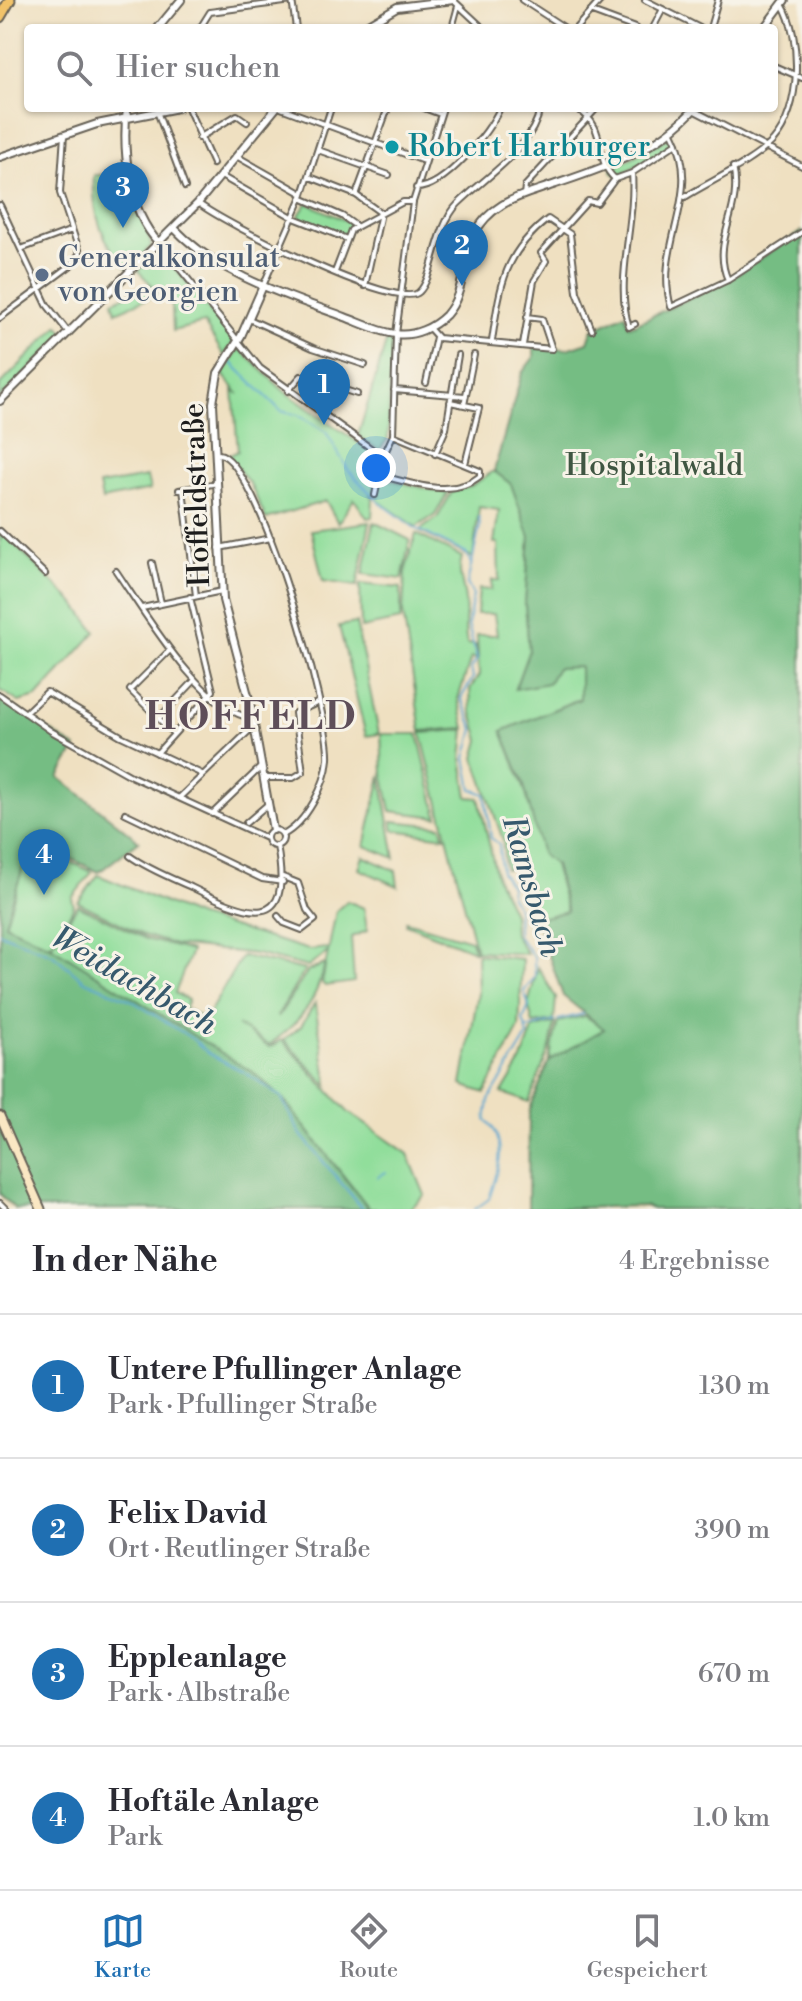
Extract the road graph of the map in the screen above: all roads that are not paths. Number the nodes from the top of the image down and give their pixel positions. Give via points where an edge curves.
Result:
1 (10, 0) edge
2 (181, 0) edge
3 (292, 0) edge
4 (522, 0) edge
5 (601, 0) edge
6 (645, 0) edge
7 (718, 0) edge
8 (455, 2) edge
9 (784, 2) edge
10 (396, 4) edge
11 (663, 9) junction
12 (592, 12) junction
13 (0, 17) edge
14 (161, 24) edge
15 (202, 24) edge
16 (295, 24) edge
17 (367, 24) edge
18 (453, 24) edge
19 (479, 24) edge
20 (559, 24) edge
21 (580, 24) edge
22 (624, 24) edge
23 (655, 24) edge
24 (692, 24) edge
25 (711, 24) edge
26 (767, 24) edge
27 (778, 68) edge
28 (800, 77) edge
29 (127, 112) edge
30 (165, 112) edge
31 (189, 112) edge
32 (275, 112) edge
33 (290, 112) edge
34 (330, 112) edge
35 (387, 112) edge
36 (435, 112) edge
37 (498, 112) edge
38 (539, 112) edge
39 (583, 112) edge
40 (594, 112) edge
41 (689, 112) edge
42 (698, 112) edge
43 (158, 114) junction
44 (440, 114) joint
45 (590, 116) junction
46 (126, 117) junction
47 (247, 122) dead end
48 (325, 124) junction
49 (672, 132) junction
50 (63, 134) junction
51 (199, 138) junction
52 (677, 143) junction
53 (376, 144) junction
54 (765, 147) junction
55 (318, 150) junction
56 (0, 157) edge
57 (238, 157) junction
58 (424, 161) junction
59 (213, 164) dead end
60 (802, 166) edge
61 (606, 167) junction
62 (733, 167) junction
63 (367, 168) junction
64 (632, 173) junction
65 (389, 175) dead end
66 (221, 176) junction
67 (310, 177) junction
68 (615, 179) junction
69 (185, 187) dead end
70 (416, 188) junction
71 (356, 195) junction
72 (524, 195) junction
73 (302, 196) junction
74 (685, 197) junction
75 (413, 202) junction
76 (198, 203) junction
77 (0, 205) edge
78 (381, 213) junction
79 (294, 218) junction
80 (356, 226) junction
81 (174, 228) junction
82 (564, 228) junction
83 (72, 230) junction
84 (802, 232) edge
85 (347, 239) junction
86 (159, 243) junction
87 (281, 247) junction
88 (21, 249) junction
89 (172, 259) dead end
90 (334, 273) junction
91 (728, 280) junction
92 (263, 286) junction
93 (365, 286) junction
94 (39, 289) junction
95 (401, 297) junction
96 (1, 316) edge
97 (527, 317) junction
98 (249, 319) junction
99 (635, 324) dead end
100 (429, 328) junction
101 (592, 330) dead end
102 (69, 333) junction
103 (396, 334) junction
104 (436, 337) junction
105 (492, 341) junction
106 (237, 342) junction
107 (523, 345) junction
108 (458, 355) dead end
109 (474, 355) dead end
110 (365, 365) dead end
111 (426, 383) dead end
112 (394, 390) junction
113 (288, 391) junction
114 (357, 394) dead end
115 (450, 395) junction
116 (465, 396) junction
117 (0, 401) edge
118 (450, 402) junction
119 (464, 405) junction
120 (393, 435) junction
121 (219, 454) junction
122 (435, 454) junction
123 (383, 457) junction
124 (465, 464) junction
125 (378, 475) junction
126 (218, 483) junction
127 (375, 495) dead end
128 (0, 531) edge
129 (271, 538) junction
130 (219, 548) junction
131 (152, 563) dead end
132 (116, 571) dead end
133 (45, 574) dead end
134 (222, 591) junction
135 (193, 597) junction
136 (161, 603) junction
137 (141, 608) junction
138 (170, 650) junction
139 (195, 680) junction
140 (211, 693) junction
141 (0, 695) edge
142 (317, 703) junction
143 (24, 712) junction
144 (159, 718) junction
145 (254, 722) junction
146 (174, 734) junction
147 (157, 753) junction
148 (262, 766) junction
149 (202, 774) junction
150 (264, 778) junction
151 (179, 798) junction
152 (268, 803) junction
153 (125, 813) dead end
154 (211, 815) junction
155 (246, 823) dead end
156 (273, 830) junction
157 (283, 835) junction
158 (266, 838) junction
159 (277, 846) junction
160 (130, 856) dead end
161 (283, 880) junction
162 (278, 916) dead end
163 (0, 1116) edge
164 (0, 1203) edge
165 (6, 1209) edge
166 (41, 1209) edge

1 - 13 highway
2 - 14 street
3 - 15 street via 210,12
3 - 16 street
4 - 20 street
5 - 12 street
6 - 11 street
7 - 25 street
8 - 10 street
8 - 18 street
8 - 19 street
9 - 26 street
9 - 28 street via 799,32
10 - 17 street
11 - 23 street
11 - 24 street
12 - 21 street
12 - 22 street
27 - 28 street
28 - 54 street via 788,118
29 - 46 street
30 - 43 street
31 - 51 street
32 - 57 street
33 - 48 street
34 - 48 street, Hoffeldstraße
35 - 53 street
36 - 44 street
37 - 70 street via 492,127 433,186
38 - 95 street via 519,146 452,211 419,293
39 - 45 street
40 - 45 street
41 - 49 street
42 - 54 street
43 - 46 street
43 - 69 street
44 - 58 street
45 - 61 street
45 - 72 street via 525,186
46 - 50 street
46 - 86 street via 129,172 144,221
47 - 51 street via 237,115
48 - 53 street
48 - 55 street, Hoffeldstraße
49 - 52 street
49 - 61 street
50 - 56 street
50 - 83 street via 59,185
51 - 59 street
52 - 64 street
52 - 74 street
53 - 58 street
53 - 63 street
54 - 60 street
54 - 62 street
55 - 63 street
55 - 67 street, Hoffeldstraße
57 - 66 street
57 - 73 street
58 - 70 street
61 - 68 street
61 - 72 street
62 - 74 street
62 - 91 street via 736,205 720,260
63 - 65 street
63 - 71 street
64 - 68 street
64 - 99 street via 633,215 623,291 629,327
66 - 76 street
66 - 79 street
67 - 71 street
67 - 73 street, Hoffeldstraße
68 - 82 street via 597,203 588,201
70 - 75 street
71 - 78 street
72 - 100 street via 499,206 480,225 452,305
73 - 79 street, Hoffeldstraße
73 - 80 street
74 - 91 street via 665,272 671,307
75 - 78 street
75 - 95 street
76 - 81 street
76 - 87 street
77 - 88 street
78 - 80 street
78 - 93 street
79 - 85 street
79 - 87 street, Hoffeldstraße
80 - 85 street
81 - 86 street
81 - 92 street via 198,249
82 - 97 street via 541,253 546,261 534,281
82 - 101 street via 572,241 577,292
82 - 105 street via 548,219 513,254 502,281
83 - 88 street
83 - 94 street via 80,253
84 - 91 street
85 - 90 street
86 - 102 street
87 - 90 street
87 - 92 street, Hoffeldstraße
88 - 94 street
89 - 106 street
90 - 93 street
92 - 98 street, Hoffeldstraße
92 - 103 street
93 - 95 street
94 - 96 street
94 - 102 street
95 - 103 street
97 - 107 street
97 - 107 street via 542,319 552,349
98 - 106 street, Hoffeldstraße
98 - 110 street
100 - 103 street
100 - 104 street
102 - 117 street
103 - 112 street
104 - 105 street
104 - 111 street
105 - 107 street
106 - 113 street
106 - 121 street, Hoffeldstraße via 218,373 214,391
108 - 115 street
109 - 116 street
112 - 115 street
112 - 120 street
113 - 114 street via 301,376
113 - 123 street
115 - 116 street
115 - 118 street
116 - 119 street
118 - 119 street
118 - 122 street
119 - 124 street via 479,408
120 - 122 street
120 - 123 street
121 - 126 street, Hoffeldstraße
121 - 129 street via 228,456 241,474
122 - 124 street
123 - 125 street
124 - 125 street via 480,471 475,480 446,489
125 - 127 street
126 - 130 street, Hoffeldstraße
126 - 135 street via 181,489
128 - 133 street
129 - 130 street
129 - 142 street
130 - 134 street, Hoffeldstraße
131 - 136 street
132 - 137 street
134 - 135 street
134 - 145 street, Hoffeldstraße
135 - 136 street
135 - 140 street
136 - 137 street
137 - 138 street
138 - 139 street
138 - 144 street via 130,690
139 - 140 street
139 - 144 street
140 - 145 street
140 - 146 street
141 - 143 street
142 - 150 street via 295,713 303,772 293,778
142 - 157 street via 326,767 300,824
143 - 147 street via 47,692
143 - 151 street
144 - 146 street
145 - 148 street, Hoffeldstraße
145 - 149 street
146 - 147 street
147 - 149 street
148 - 150 street, Hoffeldstraße
148 - 154 street
149 - 151 street
150 - 152 street, Hoffeldstraße
151 - 154 street
152 - 155 street
152 - 156 street, Hoffeldstraße
153 - 161 street via 262,879
154 - 158 street
156 - 157 street
156 - 158 street
157 - 159 street
158 - 159 street
159 - 161 street
160 - 161 street via 247,911 273,905
161 - 162 street via 298,883 315,920 302,930
163 - 166 main road
164 - 165 street

